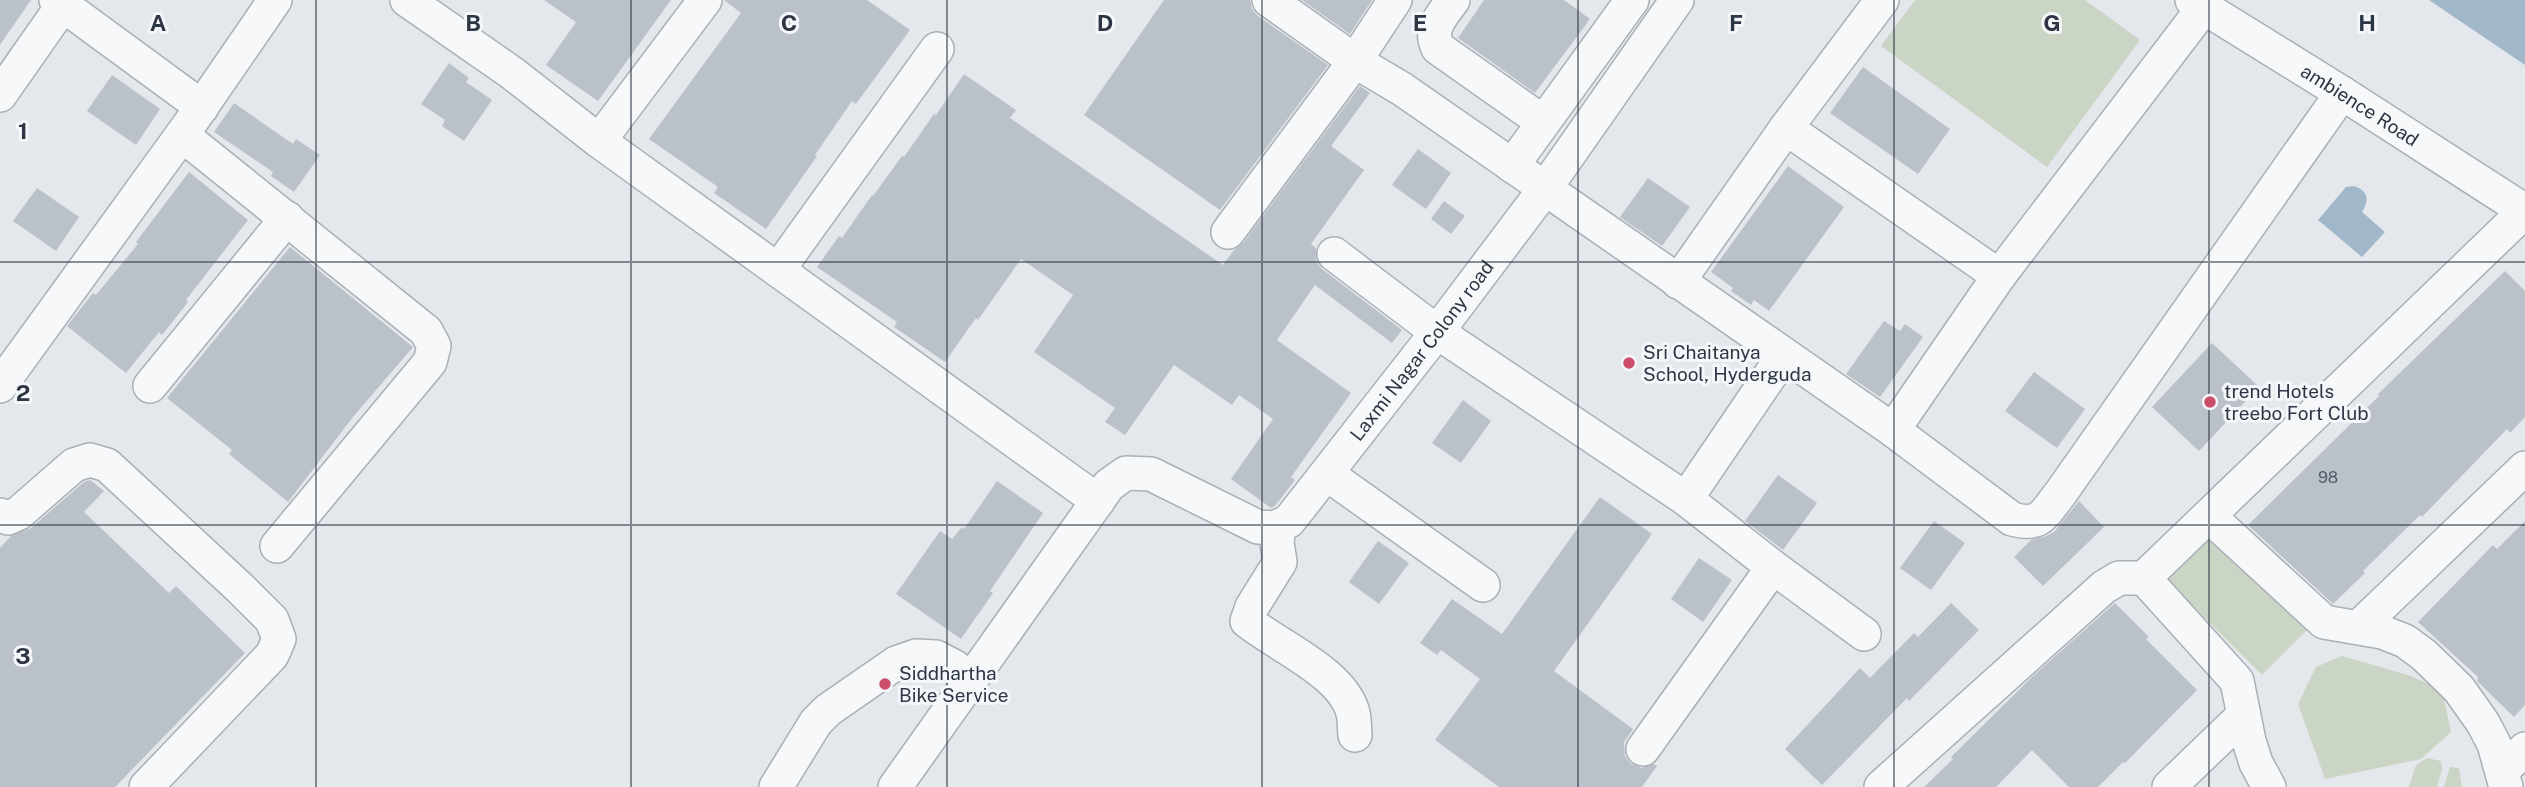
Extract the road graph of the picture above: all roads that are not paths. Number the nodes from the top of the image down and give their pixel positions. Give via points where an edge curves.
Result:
1 (275, 0) edge
2 (407, 0) edge
3 (705, 0) edge
4 (1269, 0) edge
5 (1395, 0) edge
6 (1453, 0) edge
7 (1632, 0) edge
8 (1677, 0) edge
9 (1882, 0) edge
10 (59, 2) edge
11 (2198, 4) edge
12 (447, 11) edge
13 (1435, 43) junction
14 (937, 49) dead end
15 (1355, 61) junction
16 (1402, 89) junction
17 (2342, 93) junction
18 (0, 95) edge
19 (202, 107) junction
20 (1543, 122) junction
21 (1786, 128) junction
22 (182, 135) junction
23 (599, 141) junction
24 (1512, 166) junction
25 (1544, 190) junction
26 (2525, 211) edge
27 (287, 218) junction
28 (1228, 232) dead end
29 (1334, 254) dead end
30 (778, 270) junction
31 (1999, 276) junction
32 (1678, 282) junction
33 (1437, 332) junction
34 (1784, 355) junction
35 (0, 386) edge
36 (150, 386) dead end
37 (1893, 430) junction
38 (2525, 468) edge
39 (1326, 474) junction
40 (1686, 499) junction
41 (1098, 501) junction
42 (0, 515) edge
43 (2209, 516) junction
44 (1279, 526) junction
45 (277, 545) dead end
46 (1773, 567) junction
47 (2144, 578) junction
48 (1483, 585) dead end
49 (2360, 626) junction
50 (1864, 634) dead end
51 (971, 680) junction
52 (2243, 716) junction
53 (1355, 735) dead end
54 (1643, 749) dead end
55 (2511, 769) edge
56 (146, 787) edge
57 (776, 787) edge
58 (895, 787) edge
59 (1881, 787) edge
60 (2169, 787) edge
61 (2269, 787) edge

1 - 19 street
2 - 12 street
3 - 23 street
4 - 15 street
5 - 15 street
6 - 13 street via 1434,28
7 - 20 street
8 - 25 street, Laxmi Nagar Colony road
9 - 21 street
10 - 18 street
10 - 19 street
11 - 17 street, ambience Road
11 - 31 street
12 - 23 street via 512,74
13 - 16 street
13 - 20 street
14 - 30 street
15 - 16 street
15 - 28 street
16 - 24 street
17 - 26 street, ambience Road
17 - 37 street via 2060,494 2034,523 2012,519
19 - 22 street
20 - 24 street
21 - 31 street
21 - 32 street
22 - 27 street
22 - 35 street
23 - 30 street
24 - 25 street
25 - 32 street
25 - 33 street, Laxmi Nagar Colony road
26 - 43 street
27 - 36 street
27 - 45 street via 426,331 435,346 430,362
29 - 33 street
30 - 41 street
31 - 37 street
32 - 34 street
33 - 39 street, Laxmi Nagar Colony road
33 - 40 street
34 - 37 street
34 - 40 street
38 - 49 street
39 - 44 street, Laxmi Nagar Colony road via 1289,521
39 - 48 street
40 - 46 street
41 - 44 street via 1109,485 1126,473 1151,474 1258,527
41 - 51 street
42 - 56 street via 19,513 74,465 90,460 107,465 272,620 279,639 272,655
43 - 47 street
43 - 49 street via 2324,621
44 - 53 street via 1280,562 1247,621 1324,673 1353,713
46 - 50 street
46 - 54 street
47 - 52 street via 2236,681
47 - 59 street via 2119,578 2104,587
49 - 55 street via 2405,641 2424,655 2459,689
51 - 57 street via 936,657 916,656 896,663 816,722
51 - 58 street
52 - 60 street
52 - 61 street via 2256,763

